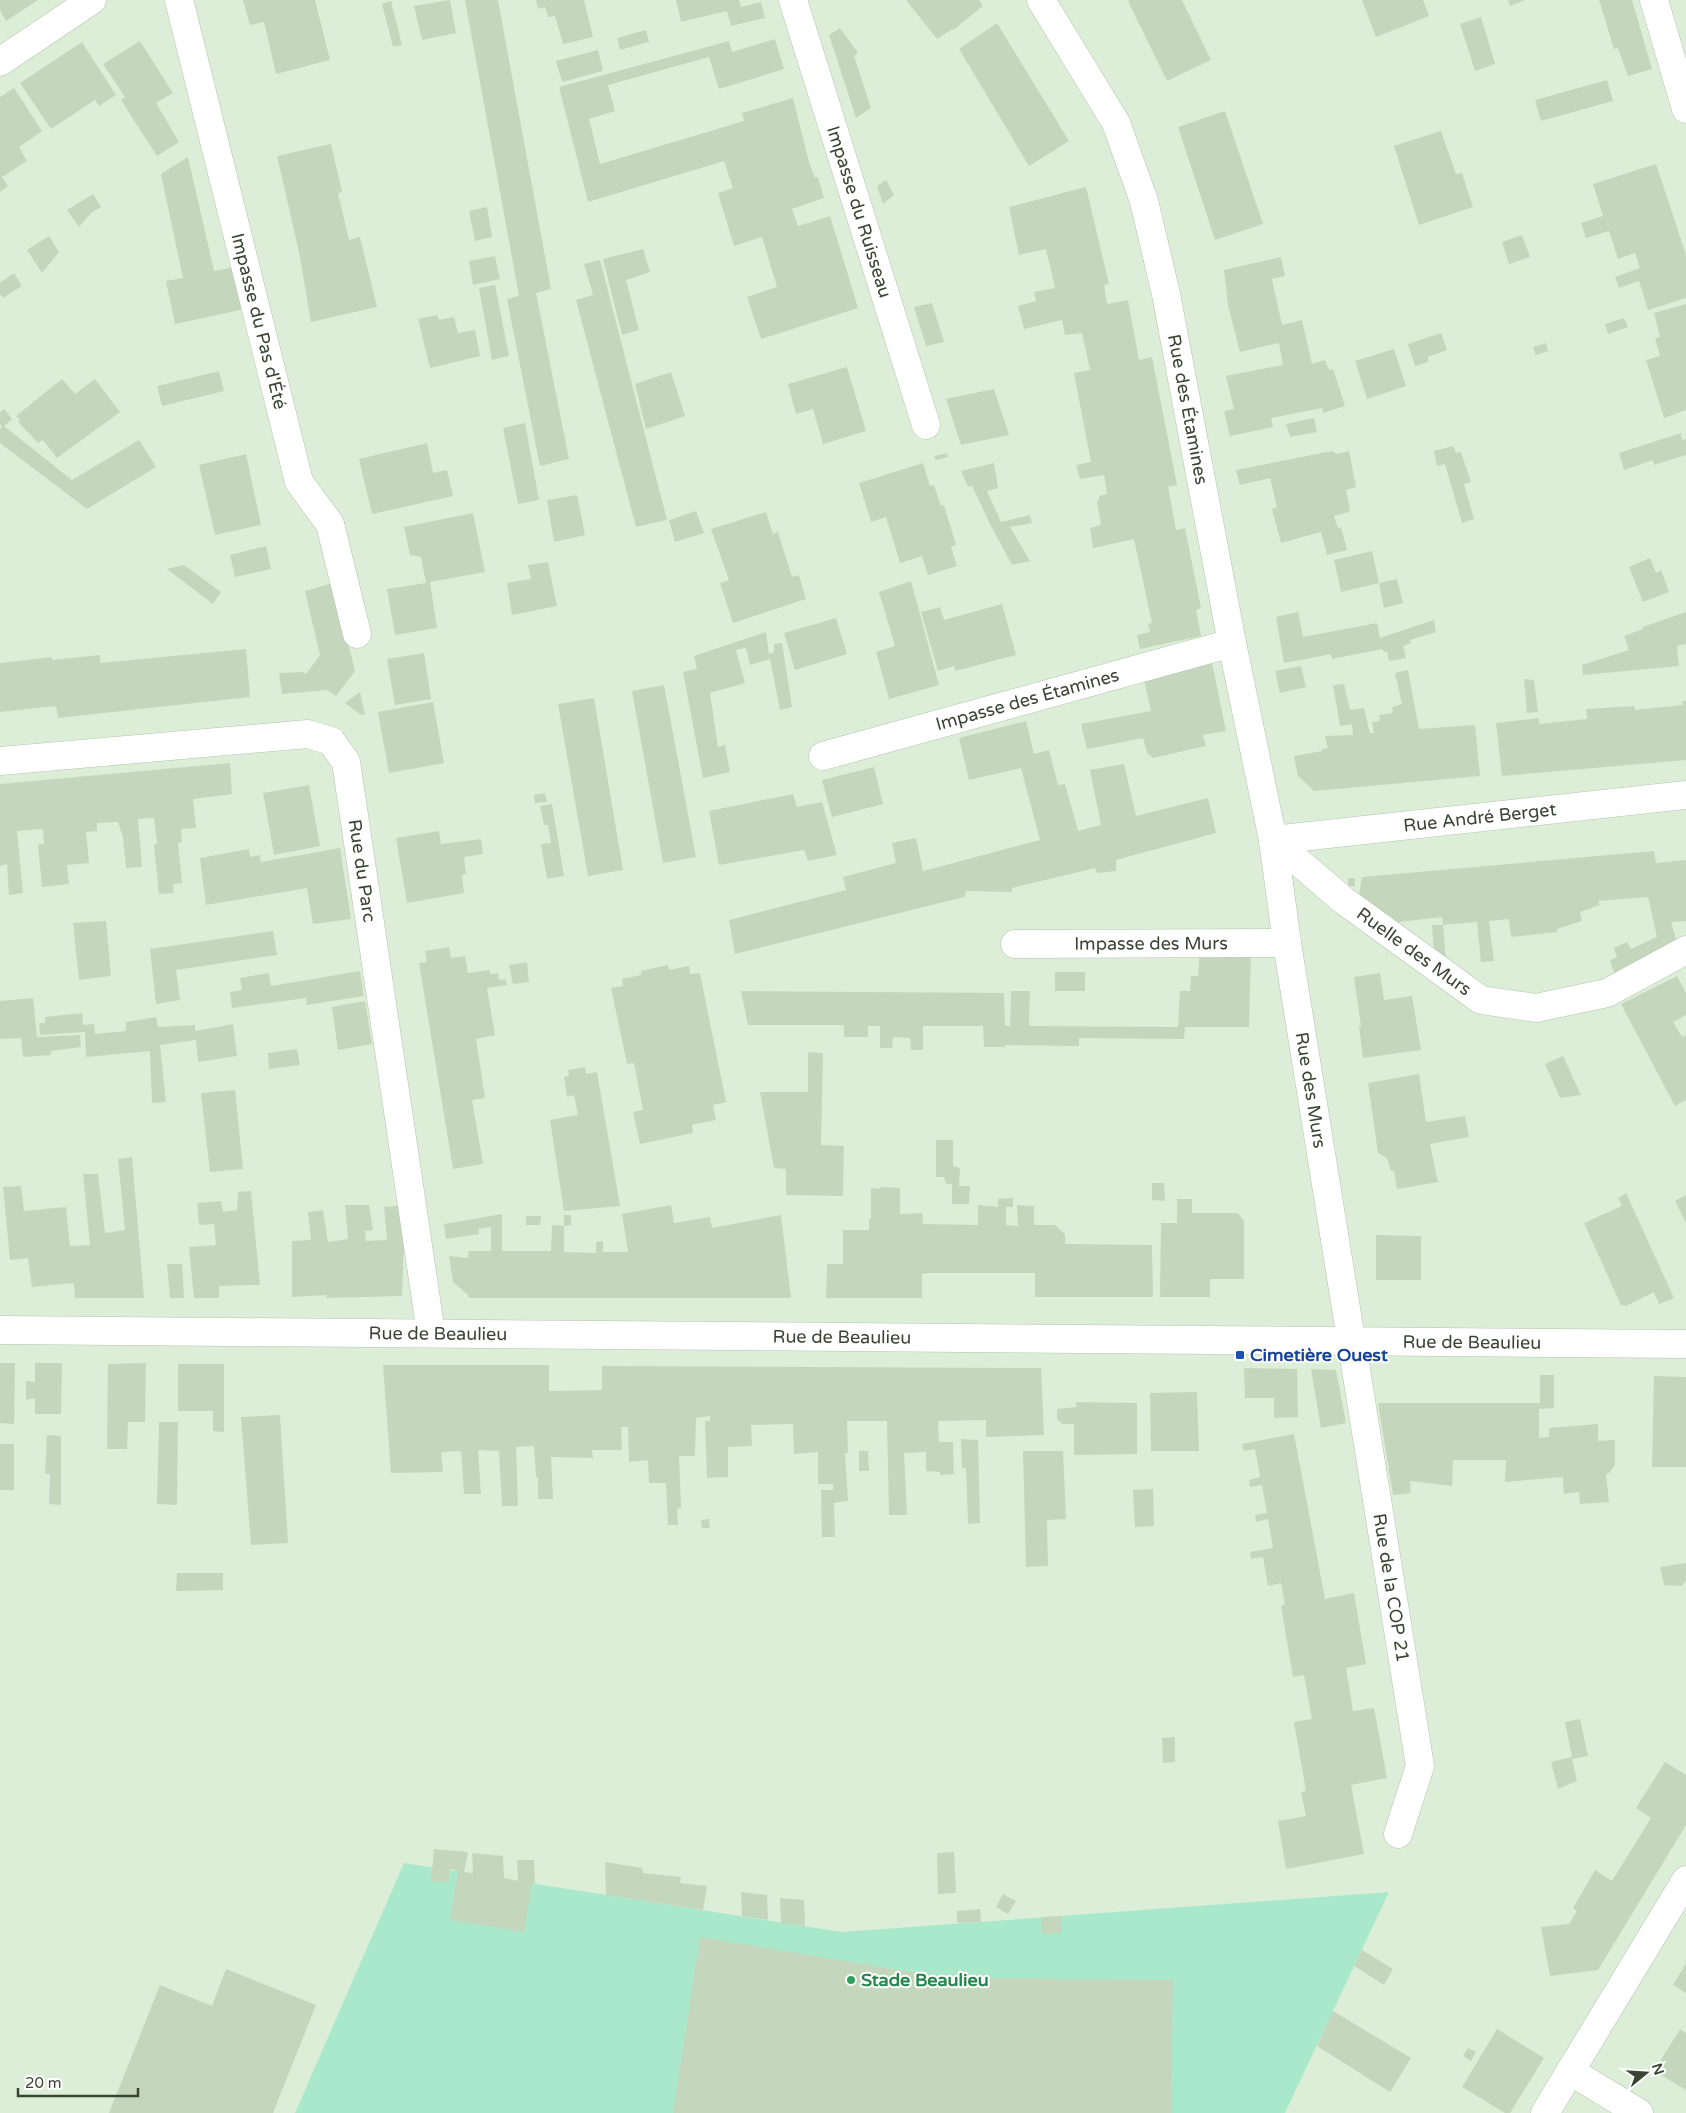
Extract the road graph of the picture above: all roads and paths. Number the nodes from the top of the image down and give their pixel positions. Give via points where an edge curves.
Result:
1 (92, 0) edge
2 (178, 0) edge
3 (793, 0) edge
4 (1042, 0) edge
5 (1654, 0) edge
6 (0, 62) edge
7 (1686, 109) edge
8 (926, 425) dead end
9 (357, 634) dead end
10 (1232, 643) junction
11 (823, 756) dead end
12 (0, 761) edge
13 (1686, 795) edge
14 (1273, 840) junction
15 (1287, 943) junction
16 (1015, 944) dead end
17 (1686, 950) edge
18 (0, 1330) edge
19 (431, 1333) junction
20 (1350, 1341) junction
21 (1686, 1344) edge
22 (1398, 1834) dead end
23 (1686, 1880) edge
24 (1570, 2071) junction
25 (1545, 2113) edge
26 (1638, 2113) edge

1 - 6 street
2 - 9 street, Impasse du Pas d'Été via 299,482 330,524
3 - 8 street, Impasse du Ruisseau
4 - 10 street, Rue des Étamines via 1116,123 1144,201 1166,294
5 - 7 street
10 - 11 street, Impasse des Étamines
10 - 14 street, Rue des Étamines
12 - 19 street, Rue du Parc via 308,734 330,741 346,762
13 - 14 street, Rue André Berget
14 - 15 street, Rue des Murs
14 - 17 street, Ruelle des Murs via 1342,900 1481,1000 1536,1008 1607,993
15 - 16 street, Impasse des Murs
15 - 20 street, Rue des Murs
18 - 19 street, Rue de Beaulieu
19 - 20 street, Rue de Beaulieu
20 - 21 street, Rue de Beaulieu
20 - 22 street, Rue de la COP 21 via 1420,1766
23 - 24 street
24 - 25 street
24 - 26 street

